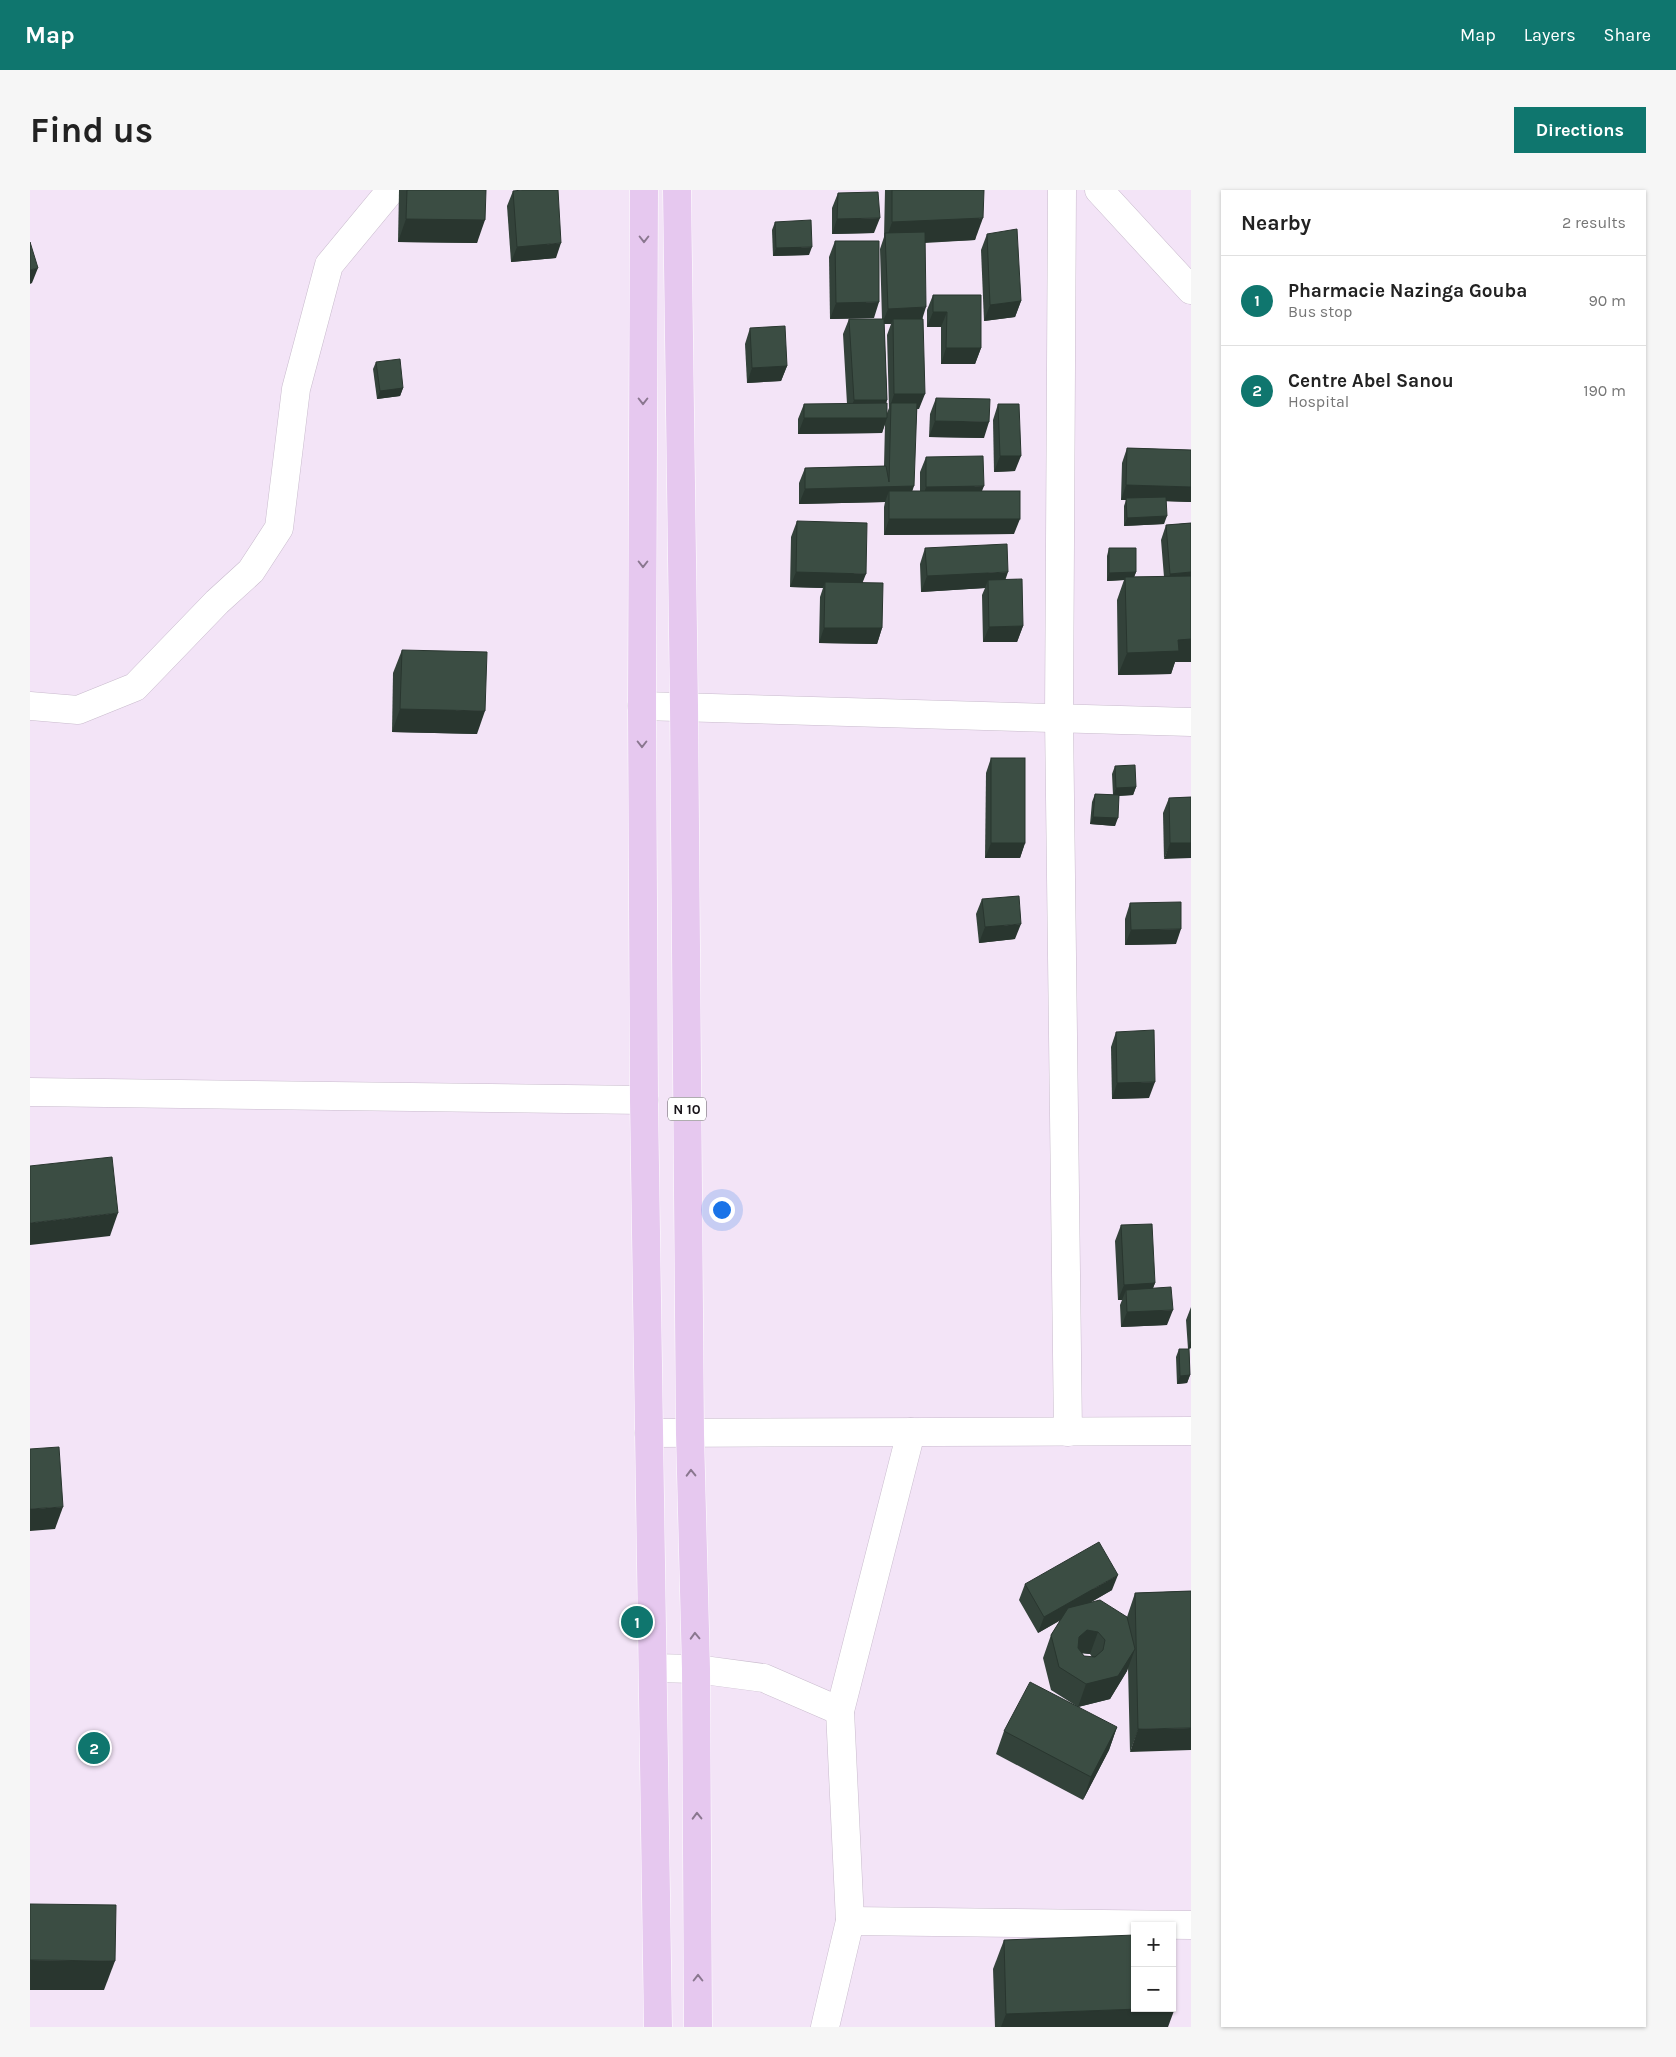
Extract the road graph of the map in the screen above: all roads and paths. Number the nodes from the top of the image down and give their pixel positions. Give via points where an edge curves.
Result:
1 (391, 190) edge
2 (644, 190) edge
3 (677, 190) edge
4 (1062, 190) edge
5 (1099, 190) edge
6 (1191, 290) edge
7 (30, 706) edge
8 (642, 706) junction
9 (684, 706) junction
10 (1059, 718) junction
11 (1191, 722) edge
12 (30, 1092) edge
13 (644, 1100) junction
14 (1191, 1431) edge
15 (911, 1432) junction
16 (1068, 1432) junction
17 (649, 1433) junction
18 (690, 1434) junction
19 (653, 1668) junction
20 (696, 1669) junction
21 (840, 1711) junction
22 (850, 1921) junction
23 (1191, 1925) edge
24 (658, 2027) edge
25 (698, 2027) edge
26 (825, 2027) edge

1 - 7 street via 329,265 296,389 279,528 251,571 135,687 78,710
2 -> 8 main road
3 - 9 main road, N 10
4 - 10 street
5 - 6 street
8 - 9 street
8 -> 13 main road
9 - 10 street
9 - 18 main road, N 10
10 - 11 street
10 - 16 street
12 - 13 street
13 - 17 main road
14 - 16 street
15 - 16 street
15 - 18 street
15 - 21 street
17 - 18 street
17 - 19 main road
20 -> 18 main road, N 10
19 - 20 street
19 - 24 main road
20 - 21 street via 764,1678
25 -> 20 main road, N 10
21 - 22 street
22 - 23 street
22 - 26 street

